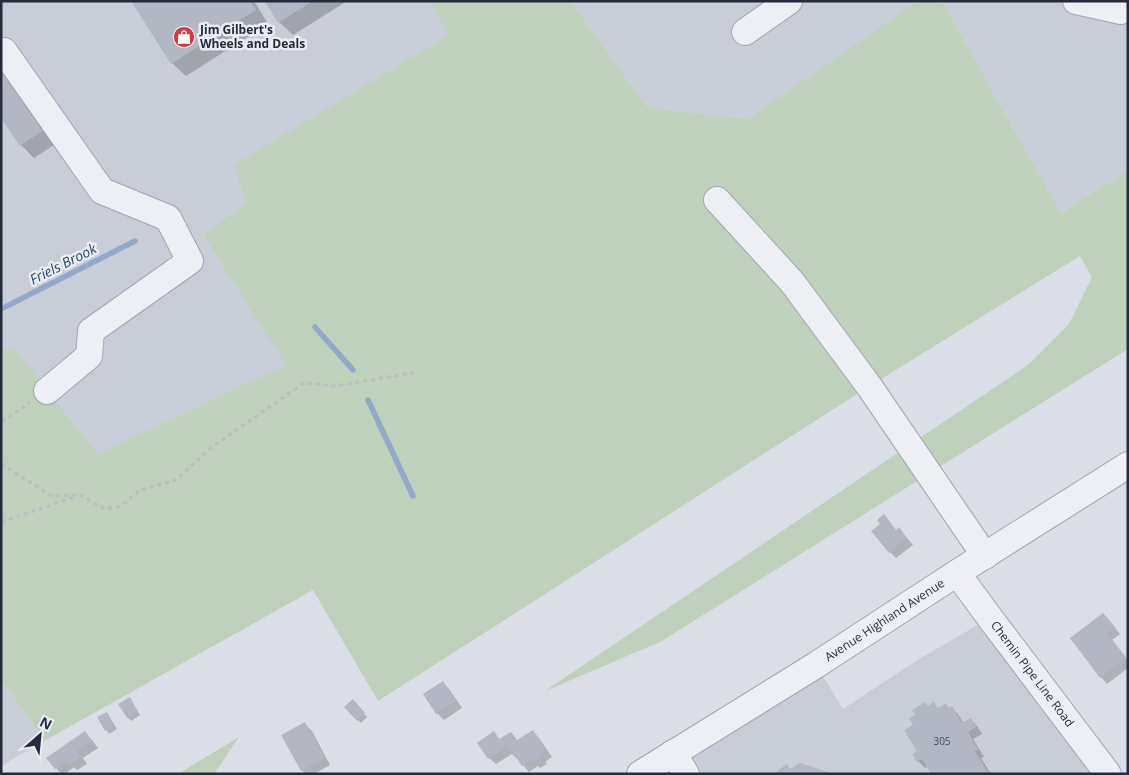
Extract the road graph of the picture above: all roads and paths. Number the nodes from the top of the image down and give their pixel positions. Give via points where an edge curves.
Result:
1 (789, 1) edge
2 (1076, 1) edge
3 (1128, 7) edge
4 (744, 32) dead end
5 (4, 51) dead end
6 (717, 200) dead end
7 (418, 372) dead end
8 (47, 391) joint
9 (1, 420) edge
10 (1, 464) edge
11 (1128, 465) edge
12 (80, 496) junction
13 (1, 522) edge
14 (984, 556) junction
15 (958, 573) junction
16 (679, 764) edge
17 (640, 774) edge
18 (1108, 774) edge

1 - 4 street
2 - 3 street via 1121,11
5 - 8 street via 102,192 168,218 190,261 91,331 89,356
6 - 14 street via 792,282 869,386
7 - 12 path via 335,386 304,383 212,447 176,480 140,490 121,506 106,509
8 - 9 path
10 - 12 path via 52,496
11 - 14 street, Avenue Highland Avenue
12 - 13 path
14 - 15 street, Avenue Highland Avenue
15 - 16 street, Avenue Highland Avenue via 816,665
15 - 18 street, Chemin Pipe Line Road
16 - 17 street, Avenue Highland Avenue

